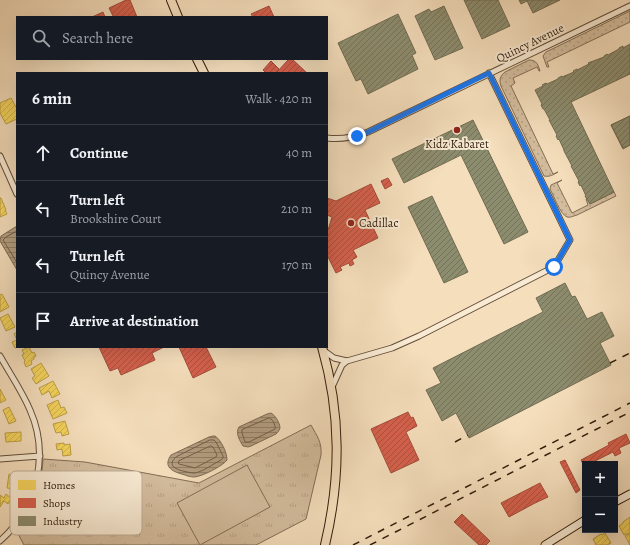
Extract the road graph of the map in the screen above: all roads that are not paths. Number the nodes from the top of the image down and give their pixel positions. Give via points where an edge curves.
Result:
1 (170, 0) edge
2 (630, 6) edge
3 (178, 16) edge
4 (198, 60) edge
5 (204, 72) edge
6 (489, 73) junction
7 (328, 138) edge
8 (0, 156) edge
9 (16, 192) edge
10 (322, 348) edge
11 (0, 356) edge
12 (347, 361) junction
13 (332, 387) junction
14 (40, 456) junction
15 (0, 459) edge
16 (38, 471) edge
17 (630, 494) edge
18 (618, 500) edge
19 (582, 522) edge
20 (10, 531) edge
21 (0, 541) edge
22 (325, 545) edge
23 (545, 545) edge

1 - 3 main road
2 - 6 street, Quincy Avenue
4 - 5 main road
6 - 7 street, Quincy Avenue via 362,134 346,138
6 - 12 street via 570,240 554,267 400,345
8 - 9 street
10 - 12 street via 334,358
10 - 13 main road
11 - 14 street via 30,410
12 - 13 street via 342,365
13 - 22 main road via 337,475
14 - 15 street
14 - 16 street
17 - 18 main road
19 - 23 main road
20 - 21 street

